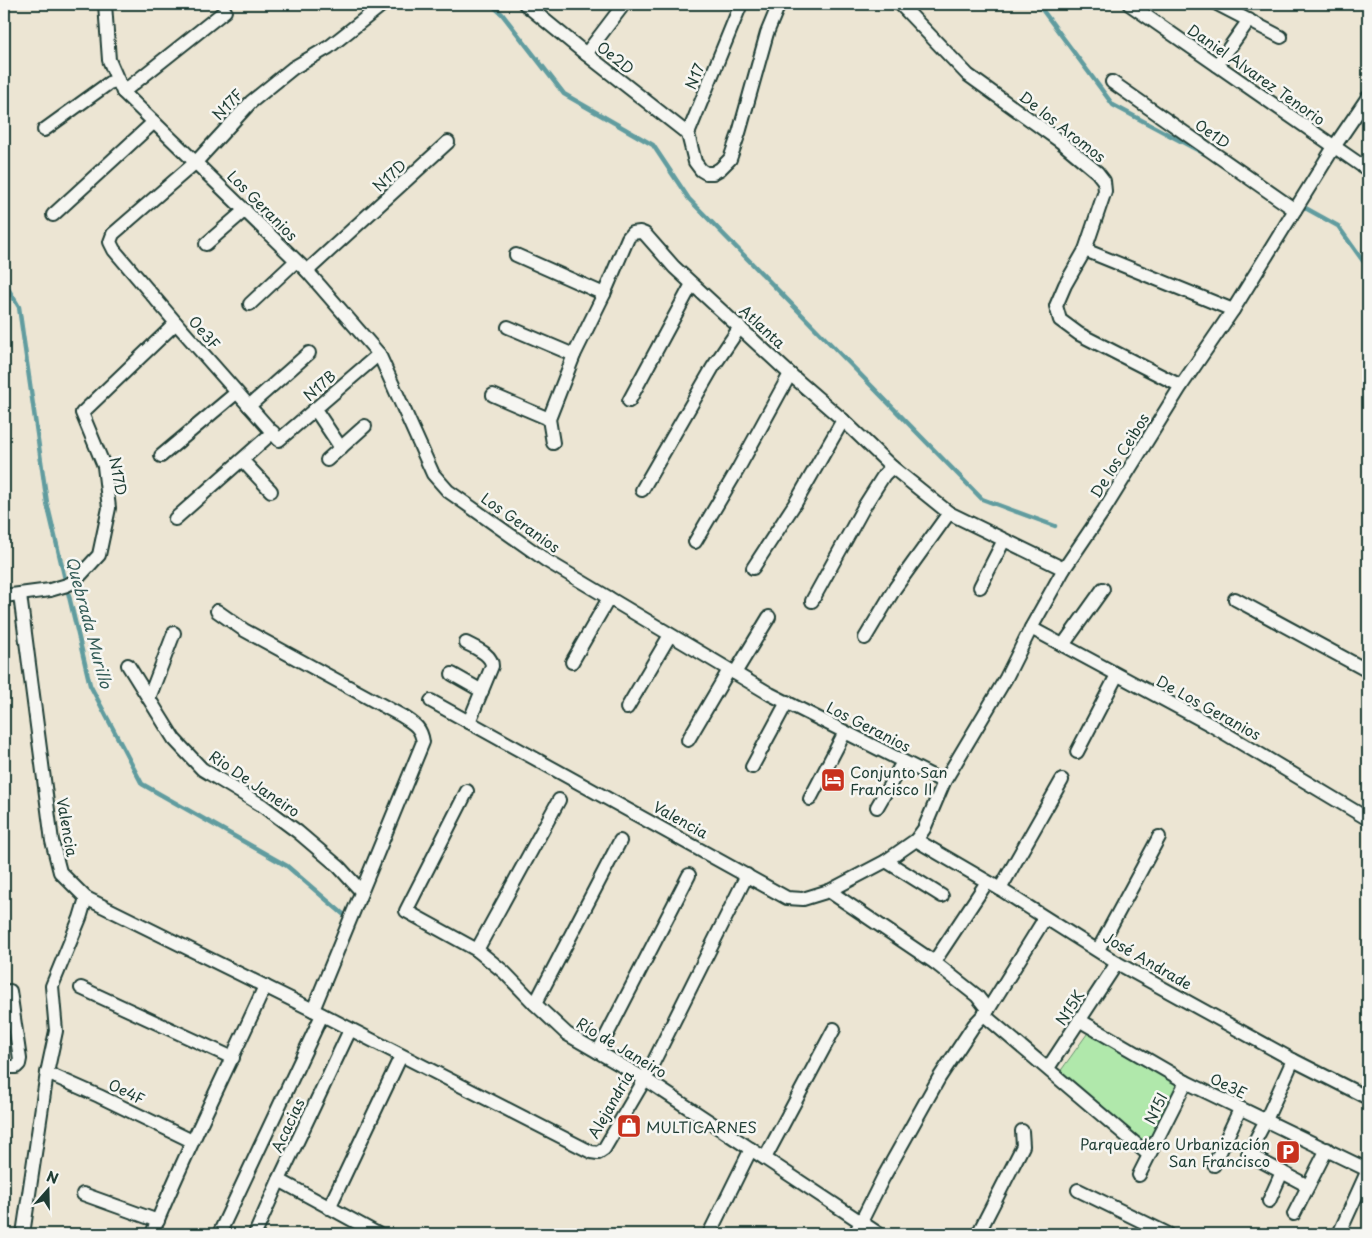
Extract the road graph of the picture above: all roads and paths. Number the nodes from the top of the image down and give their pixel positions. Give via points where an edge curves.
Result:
1 (105, 4) edge
2 (525, 4) edge
3 (624, 4) edge
4 (741, 4) edge
5 (779, 4) edge
6 (900, 4) edge
7 (1129, 4) edge
8 (1217, 4) edge
9 (382, 5) dead end
10 (225, 11) dead end
11 (1248, 20) junction
12 (1281, 37) dead end
13 (586, 54) junction
14 (1217, 66) junction
15 (118, 80) junction
16 (1112, 82) dead end
17 (123, 92) junction
18 (1368, 97) edge
19 (154, 122) junction
20 (44, 130) dead end
21 (688, 134) junction
22 (448, 142) dead end
23 (1334, 147) junction
24 (196, 162) junction
25 (1368, 170) edge
26 (245, 210) junction
27 (1295, 210) junction
28 (54, 216) dead end
29 (110, 242) joint
30 (206, 244) dead end
31 (1085, 250) junction
32 (516, 255) dead end
33 (296, 260) junction
34 (308, 271) junction
35 (692, 284) junction
36 (604, 294) junction
37 (250, 304) dead end
38 (1233, 310) junction
39 (176, 323) junction
40 (508, 327) dead end
41 (740, 327) junction
42 (309, 353) dead end
43 (379, 354) junction
44 (574, 355) junction
45 (790, 374) junction
46 (1181, 386) junction
47 (236, 393) junction
48 (493, 395) dead end
49 (629, 401) dead end
50 (249, 406) junction
51 (315, 410) junction
52 (549, 419) junction
53 (843, 420) junction
54 (365, 426) dead end
55 (276, 436) junction
56 (553, 444) dead end
57 (341, 448) junction
58 (161, 456) dead end
59 (242, 460) junction
60 (327, 460) dead end
61 (892, 467) junction
62 (642, 490) dead end
63 (271, 491) dead end
64 (949, 513) junction
65 (175, 519) dead end
66 (1004, 540) junction
67 (695, 542) dead end
68 (753, 568) dead end
69 (1064, 569) junction
70 (980, 587) dead end
71 (1103, 589) dead end
72 (20, 595) junction
73 (4, 596) edge
74 (609, 598) junction
75 (1235, 599) dead end
76 (812, 601) dead end
77 (216, 610) dead end
78 (769, 617) dead end
79 (1031, 628) junction
80 (174, 632) dead end
81 (670, 635) junction
82 (865, 638) dead end
83 (466, 643) dead end
84 (1063, 645) junction
85 (572, 662) dead end
86 (128, 665) dead end
87 (732, 671) junction
88 (1368, 671) edge
89 (452, 674) dead end
90 (1117, 675) junction
91 (482, 691) junction
92 (149, 698) junction
93 (431, 701) dead end
94 (786, 702) junction
95 (627, 708) dead end
96 (469, 722) junction
97 (845, 732) junction
98 (688, 740) dead end
99 (1077, 752) dead end
100 (903, 762) junction
101 (752, 767) dead end
102 (1062, 780) dead end
103 (944, 782) junction
104 (467, 791) dead end
105 (810, 799) dead end
106 (559, 800) dead end
107 (877, 807) dead end
108 (1368, 819) edge
109 (1159, 837) dead end
110 (916, 840) junction
111 (620, 841) dead end
112 (886, 861) junction
113 (689, 875) dead end
114 (747, 875) junction
115 (987, 882) junction
116 (1000, 889) junction
117 (362, 891) junction
118 (829, 891) junction
119 (942, 896) dead end
120 (86, 898) junction
121 (1045, 918) junction
122 (477, 950) junction
123 (1098, 950) junction
124 (934, 962) junction
125 (1117, 963) junction
126 (265, 986) junction
127 (80, 988) dead end
128 (10, 991) dead end
129 (535, 1004) junction
130 (986, 1012) junction
131 (317, 1013) junction
132 (1079, 1020) junction
133 (350, 1030) junction
134 (834, 1030) dead end
135 (598, 1052) junction
136 (401, 1056) junction
137 (233, 1058) junction
138 (1293, 1060) junction
139 (4, 1066) edge
140 (1048, 1068) junction
141 (47, 1073) junction
142 (644, 1078) junction
143 (1186, 1082) junction
144 (1368, 1098) edge
145 (1240, 1109) junction
146 (1266, 1120) junction
147 (1022, 1131) dead end
148 (192, 1141) junction
149 (752, 1149) junction
150 (1327, 1149) junction
151 (1149, 1155) junction
152 (765, 1158) junction
153 (1214, 1165) dead end
154 (1368, 1170) edge
155 (1282, 1172) junction
156 (1139, 1175) dead end
157 (279, 1180) junction
158 (1308, 1186) junction
159 (1078, 1190) dead end
160 (83, 1194) dead end
161 (1268, 1202) dead end
162 (329, 1208) junction
163 (1294, 1214) dead end
164 (158, 1221) junction
165 (857, 1228) edge
166 (1164, 1233) edge
167 (23, 1234) edge
168 (152, 1234) edge
169 (219, 1234) edge
170 (255, 1234) edge
171 (378, 1234) edge
172 (709, 1234) edge
173 (879, 1234) edge
174 (978, 1234) edge
175 (1339, 1234) edge

1 - 15 street via 109,60
2 - 13 street, Oe2D
3 - 13 street
4 - 21 street, N17
5 - 21 street via 767,33 730,159 720,169 709,173 701,170 695,162
6 - 31 street, De los Aromos via 968,75 1061,142 1104,181 1105,191
7 - 14 street, Daniel Alvarez Tenorio
8 - 11 street
9 - 24 street, N17F via 251,102
10 - 17 street
11 - 12 street
11 - 14 street
13 - 21 street, Oe2D
14 - 23 street, Daniel Alvarez Tenorio
15 - 17 street
15 - 20 street
16 - 27 street, Oe1D
17 - 19 street, Los Geranios
18 - 23 street, De los Ceibos
19 - 24 street, Los Geranios
19 - 28 street
22 - 34 street, N17D
23 - 25 street, Daniel Alvarez Tenorio
23 - 27 street, De los Ceibos
24 - 26 street, Los Geranios
24 - 29 street, N17F via 113,234
26 - 30 street
26 - 33 street, Los Geranios
27 - 38 street, De los Ceibos
29 - 39 street, Oe3F
31 - 38 street
31 - 46 street, De los Aromos via 1056,306 1060,320 1079,334
32 - 36 street
33 - 34 street, Los Geranios
33 - 37 street
34 - 43 street, Los Geranios
35 - 36 street, Atlanta via 645,234 635,232 628,238
35 - 41 street, Atlanta
35 - 49 street
36 - 44 street, Atlanta
38 - 46 street, De los Ceibos
39 - 47 street, Oe3F
39 - 72 street, N17D via 82,413 104,466 109,508 99,554 76,580 50,590
40 - 44 street
41 - 45 street, Atlanta
41 - 62 street via 713,367
42 - 50 street
43 - 51 street, N17B
43 - 74 street, Los Geranios via 439,482 547,561
44 - 52 street, Atlanta
45 - 53 street, Atlanta
45 - 67 street
46 - 69 street, De los Ceibos
47 - 50 street, Oe3F
47 - 58 street
48 - 52 street
50 - 55 street, Oe3F
51 - 55 street, N17B
51 - 57 street
52 - 56 street
53 - 61 street, Atlanta
53 - 68 street
54 - 57 street
55 - 59 street, N17B
57 - 60 street
59 - 63 street
59 - 65 street, N17B
61 - 64 street, Atlanta
61 - 76 street via 865,505
64 - 66 street, Atlanta
64 - 82 street via 900,580
66 - 69 street, Atlanta
66 - 70 street
69 - 79 street, De los Ceibos
71 - 84 street
72 - 73 street
72 - 120 street, Valencia via 52,842 60,872
74 - 81 street, Los Geranios
74 - 85 street
75 - 88 street
77 - 117 street via 244,630 402,716 422,732 423,742
78 - 87 street
79 - 84 street, De Los Geranios
79 - 103 street, De los Ceibos via 1006,678
80 - 92 street
81 - 87 street, Los Geranios
81 - 95 street
83 - 91 street via 492,661
84 - 90 street, De Los Geranios
86 - 92 street, Rio De Janeiro
87 - 94 street, Los Geranios
87 - 98 street
89 - 91 street
90 - 99 street
90 - 108 street, De Los Geranios via 1211,725
91 - 96 street
92 - 117 street, Rio De Janeiro via 174,739 202,768 298,832
93 - 96 street, Valencia
94 - 97 street, Los Geranios
94 - 101 street
96 - 114 street, Valencia
97 - 100 street, Los Geranios
97 - 105 street
100 - 103 street, Los Geranios
100 - 107 street
102 - 116 street
103 - 110 street, De los Ceibos
104 - 122 street, Río de Janeiro via 406,911
106 - 122 street
109 - 123 street
110 - 112 street, Valencia
110 - 115 street, José Andrade
111 - 129 street
112 - 118 street, Valencia
112 - 119 street
113 - 135 street
114 - 118 street, Valencia via 787,898 803,899
114 - 142 street, Alejandría
115 - 116 street, José Andrade
115 - 124 street
116 - 121 street, José Andrade
117 - 131 street
118 - 124 street
120 - 126 street, Valencia
120 - 141 street via 52,986 56,1031
121 - 123 street, José Andrade
121 - 130 street
122 - 129 street, Río de Janeiro
123 - 125 street, José Andrade
124 - 130 street via 977,996
125 - 132 street, N15K
125 - 138 street, José Andrade
126 - 131 street, Valencia
126 - 137 street
127 - 137 street
128 - 139 street via 20,1059 16,1067
129 - 135 street, Río de Janeiro via 567,1034
130 - 140 street
130 - 165 street via 939,1078
131 - 133 street, Valencia
131 - 169 street
132 - 140 street, N15K
132 - 143 street, Oe3E
133 - 136 street, Alejandría
133 - 157 street, Acacias
134 - 152 street
135 - 142 street, Río de Janeiro
136 - 142 street, Alejandría via 594,1153 604,1149
136 - 162 street
137 - 148 street
138 - 144 street, José Andrade
138 - 146 street
140 - 151 street
141 - 148 street, Oe4F
141 - 167 street
142 - 149 street, Río de Janeiro
143 - 145 street, Oe3E
143 - 151 street, N15I
145 - 146 street, Oe3E
145 - 153 street
146 - 150 street, Oe3E
146 - 155 street via 1248,1154
147 - 174 street via 1023,1146
148 - 164 street
149 - 152 street, Río de Janeiro
149 - 172 street
150 - 154 street, Oe3E
150 - 158 street
151 - 156 street, N15I
152 - 165 street, Río de Janeiro
154 - 175 street
155 - 158 street
155 - 161 street
157 - 162 street
157 - 170 street, Acacias
158 - 163 street
159 - 166 street
160 - 164 street
162 - 171 street
164 - 168 street
165 - 173 street, Río de Janeiro

